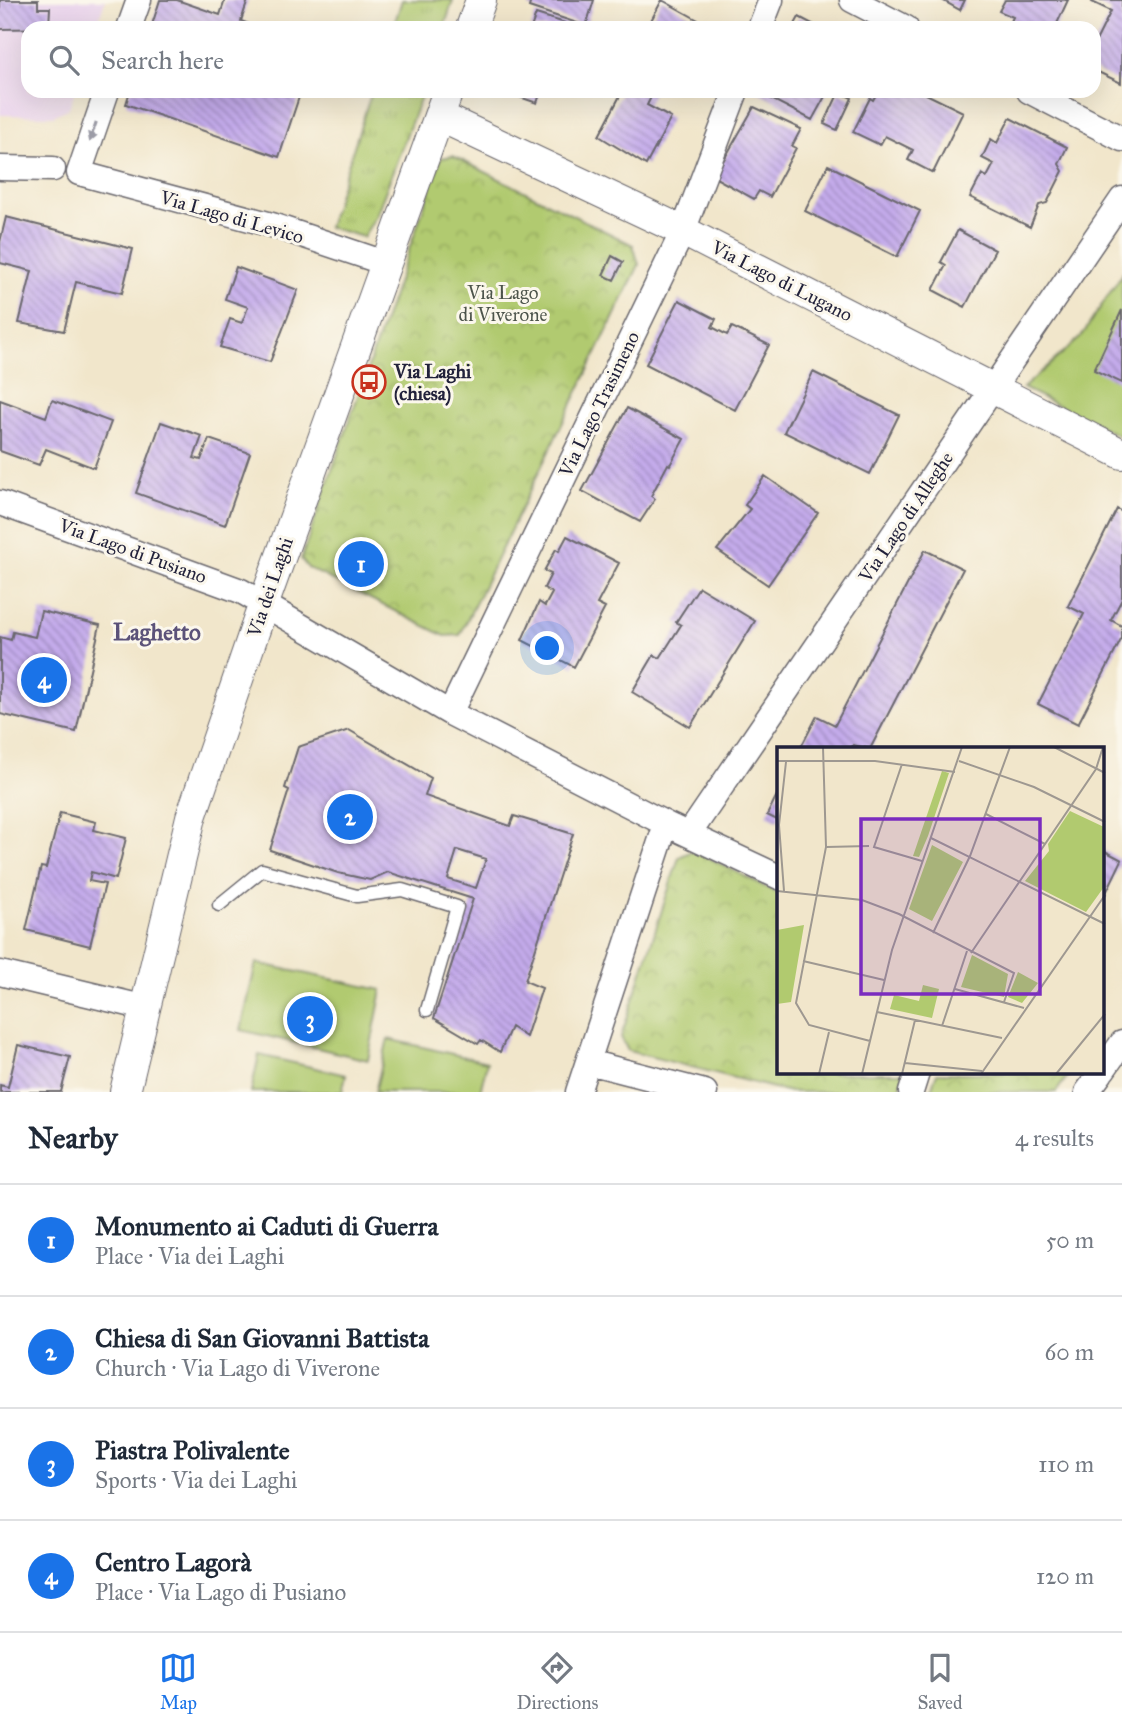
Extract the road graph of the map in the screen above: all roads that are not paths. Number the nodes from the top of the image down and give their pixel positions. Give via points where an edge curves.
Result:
1 (139, 0) edge
2 (481, 0) edge
3 (771, 0) edge
4 (852, 0) edge
5 (132, 21) edge
6 (474, 21) edge
7 (763, 21) edge
8 (892, 21) edge
9 (105, 98) edge
10 (733, 98) edge
11 (1043, 98) edge
12 (443, 103) edge
13 (1122, 139) edge
14 (0, 168) edge
15 (53, 169) dead end
16 (1122, 199) edge
17 (683, 231) junction
18 (384, 263) junction
19 (994, 389) junction
20 (1122, 454) edge
21 (0, 503) edge
22 (264, 603) junction
23 (450, 713) junction
24 (666, 824) junction
25 (689, 834) junction
26 (777, 876) edge
27 (219, 905) dead end
28 (0, 973) edge
29 (146, 1008) junction
30 (427, 1010) dead end
31 (1122, 1043) edge
32 (588, 1062) junction
33 (1104, 1068) edge
34 (918, 1074) edge
35 (1100, 1074) edge
36 (125, 1092) edge
37 (578, 1092) edge
38 (705, 1092) edge
39 (911, 1092) edge
40 (1087, 1092) edge

1 - 5 street
2 - 6 street
3 - 7 street
4 - 8 street
9 -> 18 street, Via Lago di Levico via 79,173 272,225
10 - 17 street, Via Lago Trasimeno
11 - 13 street
12 - 17 street, Via Lago di Lugano
12 - 18 street, Via dei Laghi
14 - 15 street
16 - 19 street, Via Lago di Alleghe
17 - 19 street, Via Lago di Lugano
17 - 23 street, Via Lago Trasimeno
18 - 22 street, Via dei Laghi
19 - 20 street, Via Lago di Lugano
19 - 25 street, Via Lago di Alleghe
21 - 22 street, Via Lago di Pusiano
22 - 23 street
22 - 29 street, Via dei Laghi via 191,817
23 - 24 street
24 - 25 street
24 - 32 street
25 - 26 street
27 - 30 lane via 262,870 357,896 402,890 457,907
28 - 29 street
29 - 36 street, Via dei Laghi
31 - 33 street
32 - 37 street
32 - 38 street
34 - 39 street
35 - 40 street

